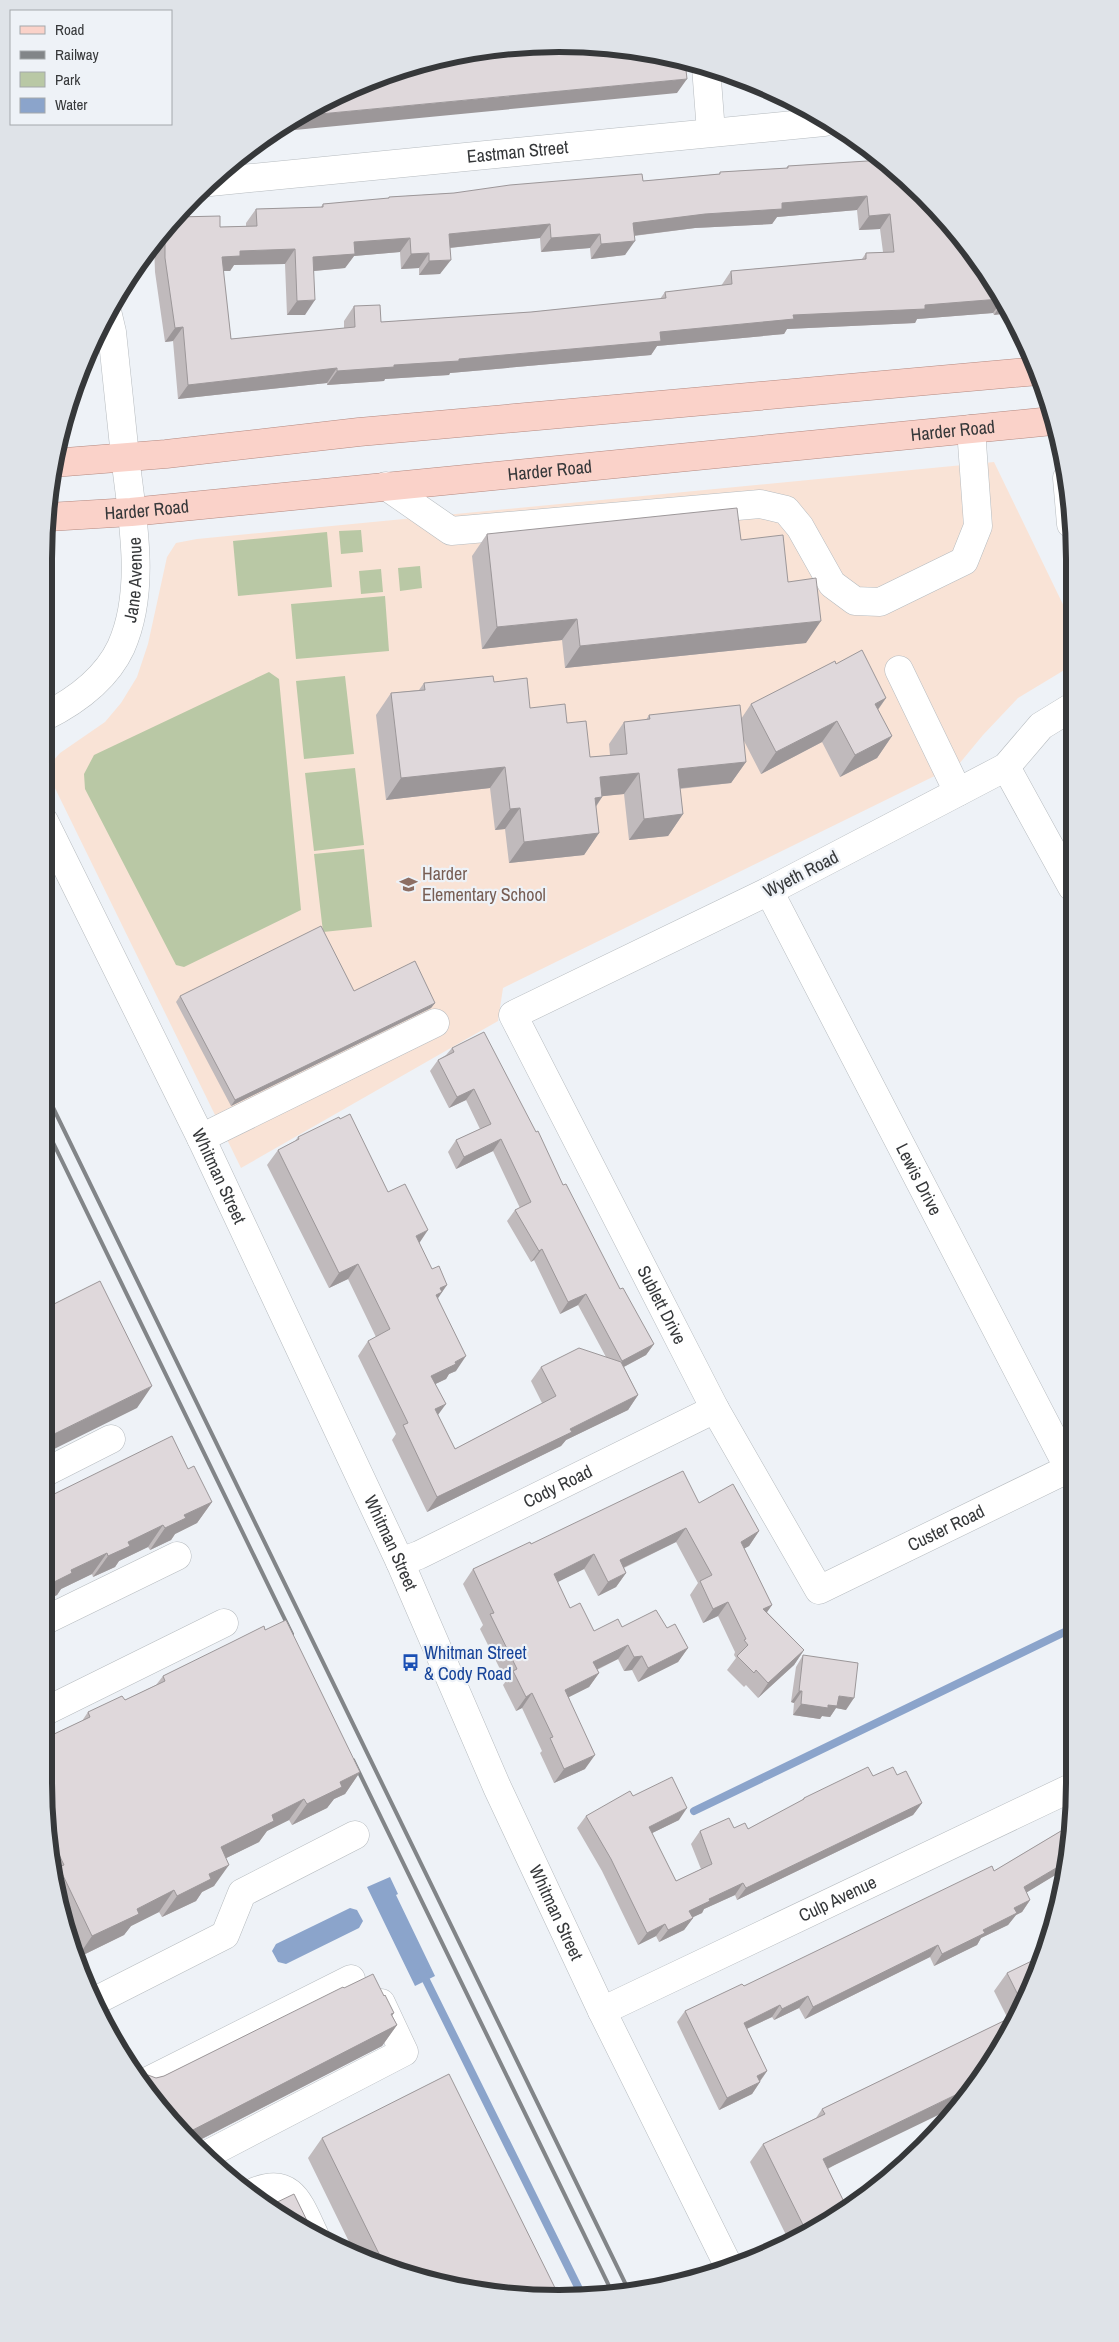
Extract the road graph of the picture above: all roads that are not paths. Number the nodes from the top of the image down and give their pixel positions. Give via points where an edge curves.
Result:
1 (707, 75) edge
2 (817, 123) edge
3 (711, 132) junction
4 (222, 181) edge
5 (110, 325) edge
6 (1031, 372) edge
7 (1047, 421) edge
8 (970, 429) junction
9 (125, 456) junction
10 (62, 462) edge
11 (386, 486) junction
12 (131, 512) junction
13 (55, 517) edge
14 (899, 670) dead end
15 (1066, 711) edge
16 (52, 712) edge
17 (1006, 767) junction
18 (958, 792) junction
19 (52, 837) edge
20 (1066, 876) edge
21 (769, 891) junction
22 (513, 1015) joint
23 (435, 1023) dead end
24 (201, 1138) junction
25 (715, 1409) junction
26 (111, 1439) dead end
27 (1066, 1458) edge
28 (52, 1468) edge
29 (1066, 1470) edge
30 (177, 1556) dead end
31 (400, 1562) junction
32 (819, 1590) joint
33 (52, 1617) edge
34 (224, 1623) dead end
35 (52, 1708) edge
36 (1066, 1790) edge
37 (356, 1835) dead end
38 (351, 1979) dead end
39 (101, 1998) edge
40 (381, 2003) edge
41 (602, 2011) junction
42 (149, 2080) edge
43 (213, 2152) edge
44 (259, 2190) edge
45 (309, 2224) edge
46 (726, 2261) edge

1 - 3 street
2 - 3 street, Eastman Street
3 - 4 street, Eastman Street
5 - 9 street, Jane Avenue
6 - 9 main road
7 - 8 main road, Harder Road
8 - 11 main road, Harder Road
8 - 11 street via 978,526 964,561 880,602 855,601 832,584 800,527 786,510 760,504 451,531
9 - 10 main road
9 - 12 street, Jane Avenue
11 - 12 main road, Harder Road
12 - 13 main road, Harder Road
12 - 16 street, Jane Avenue via 134,596 120,648 92,684 77,698
14 - 18 street
15 - 17 street, Wyeth Road via 1041,726
17 - 18 street, Wyeth Road
17 - 20 street
18 - 21 street, Wyeth Road
19 - 24 street, Whitman Street
21 - 22 street, Wyeth Road
21 - 27 street, Lewis Drive
22 - 25 street, Sublett Drive
23 - 24 street
24 - 31 street, Whitman Street
25 - 31 street, Cody Road
25 - 32 street, Sublett Drive
26 - 28 street
29 - 32 street, Custer Road
30 - 33 street
31 - 41 street, Whitman Street via 497,1788
34 - 35 street
36 - 41 street, Culp Avenue
37 - 39 street via 242,1893 225,1935
38 - 42 street
40 - 43 street via 404,2052
41 - 46 street, Whitman Street
44 - 45 street via 269,2186 288,2191 297,2199

